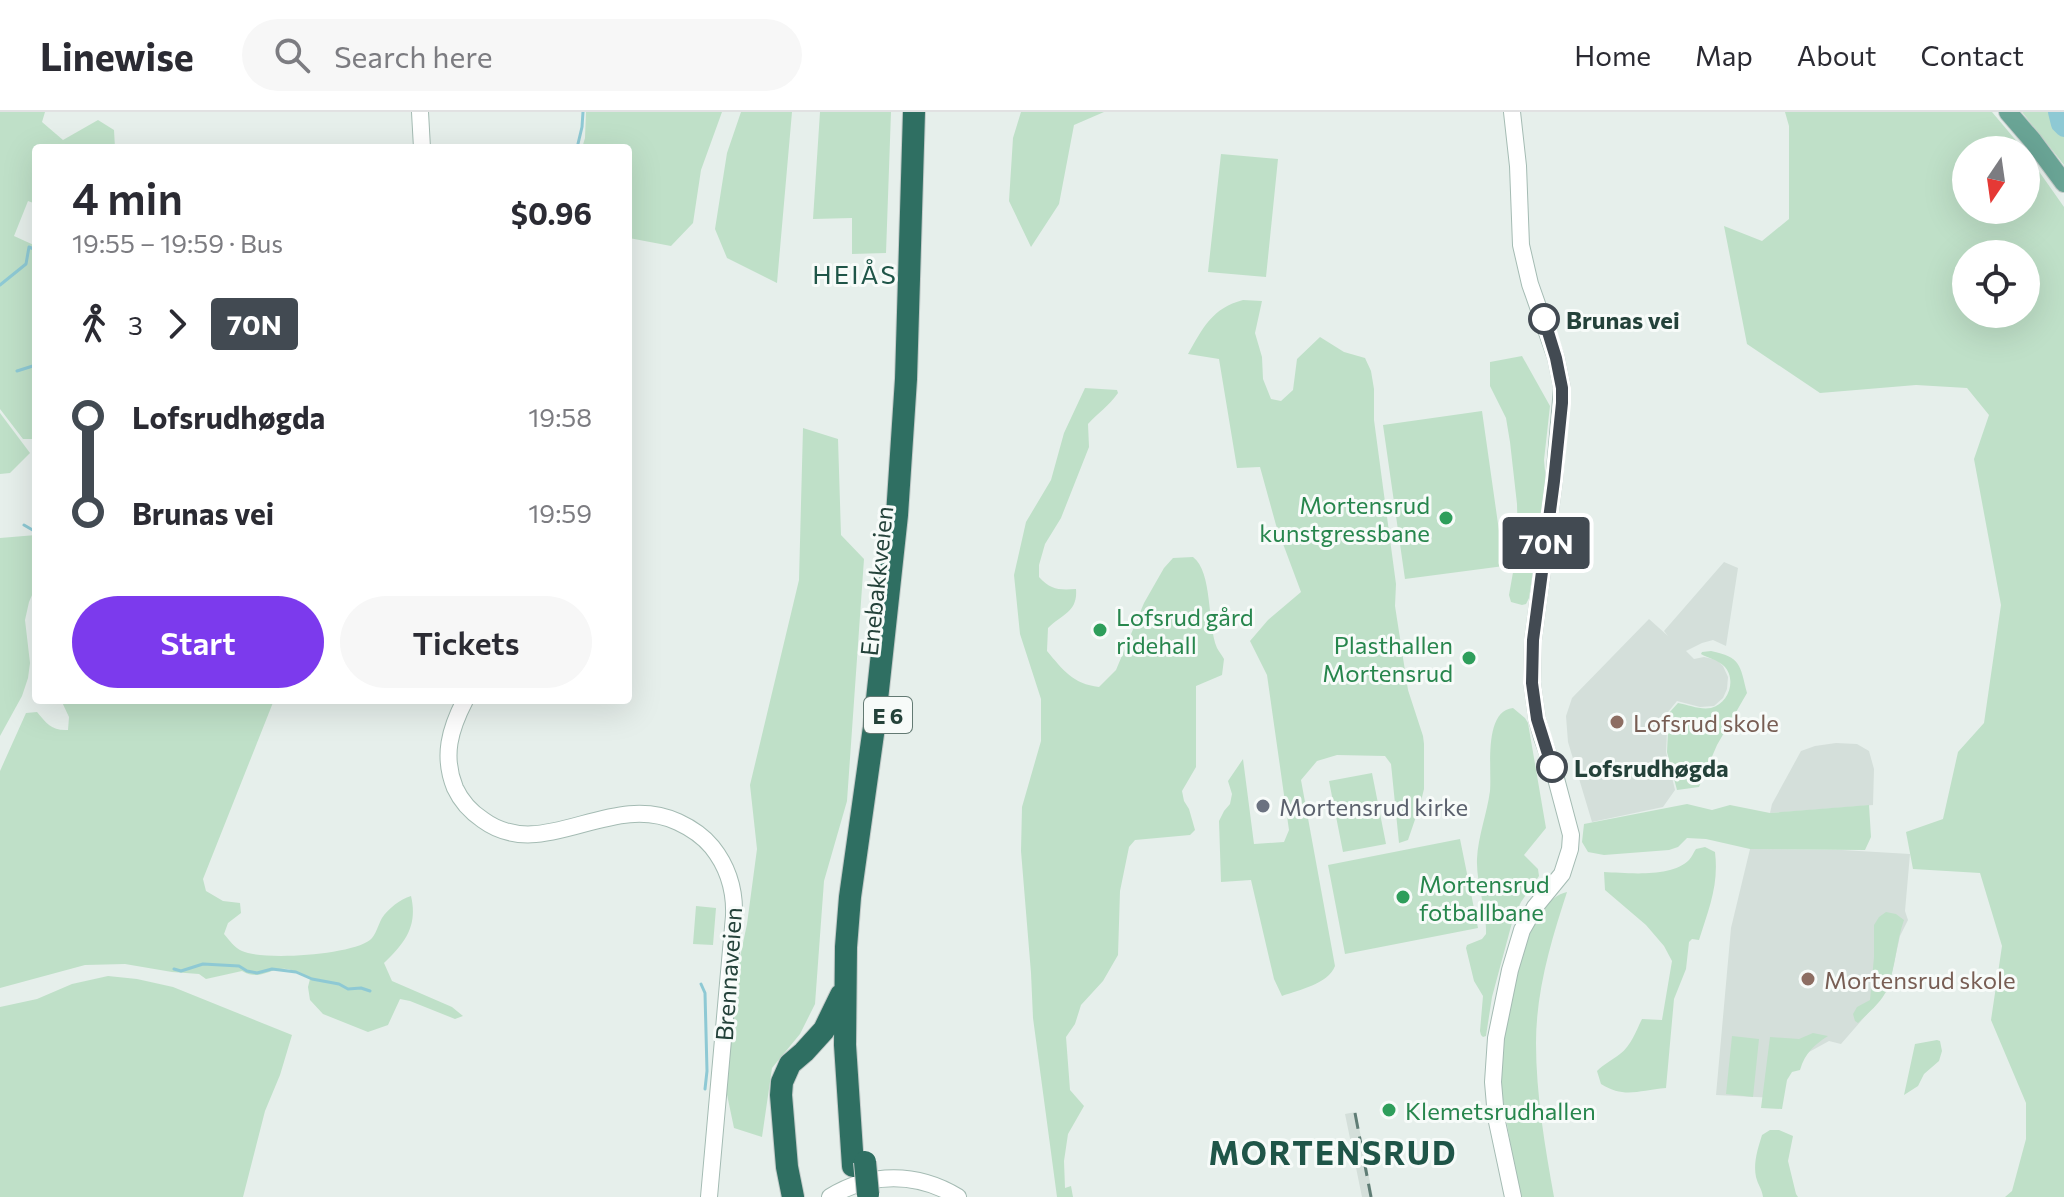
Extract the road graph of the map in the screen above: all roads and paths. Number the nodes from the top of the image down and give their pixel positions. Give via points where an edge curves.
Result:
1 (420, 112) edge
2 (914, 112) edge
3 (927, 112) edge
4 (1512, 112) edge
5 (2008, 112) edge
6 (422, 144) edge
7 (2064, 183) edge
8 (913, 379) junction
9 (911, 406) junction
10 (463, 704) edge
11 (844, 988) junction
12 (804, 1052) junction
13 (846, 1082) junction
14 (859, 1164) junction
15 (797, 1192) edge
16 (864, 1196) edge
17 (709, 1197) edge
18 (830, 1197) edge
19 (958, 1197) edge
20 (1513, 1197) edge

1 - 6 street
2 - 8 highway, Enebakkveien / E 6
3 - 8 highway, Enebakkveien / E 6
4 - 20 street via 1521,245 1562,388 1532,683 1537,719 1571,835 1562,874 1522,930 1496,1038 1496,1117
5 - 7 main road
8 - 9 highway, Enebakkveien / E 6
9 - 11 highway, Enebakkveien / E 6 via 850,897
9 - 14 highway, Enebakkveien / E 6 via 900,620 859,948
10 - 17 street, Brennaveien via 450,734 449,768 459,794 484,821 509,833 534,835 617,814 651,814 696,832 723,865 734,907
11 - 12 highway via 822,1033
11 - 13 highway, Enebakkveien / E 6
12 - 13 highway via 830,1054
12 - 15 highway via 790,1064 781,1086
13 - 14 highway, Enebakkveien / E 6
14 - 16 highway, Enebakkveien / E 6
18 - 19 street via 864,1182 902,1178

